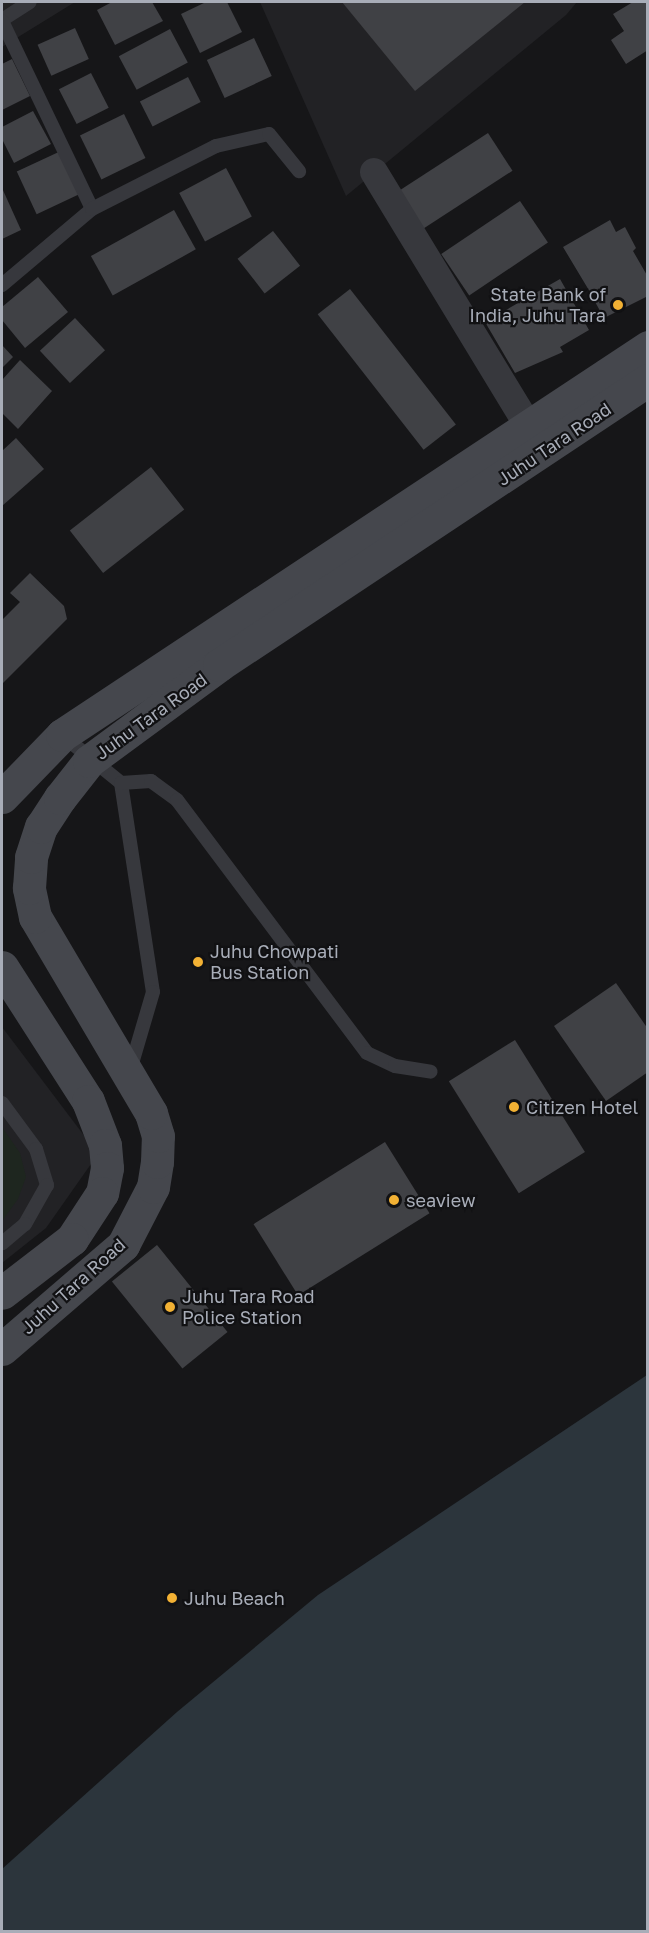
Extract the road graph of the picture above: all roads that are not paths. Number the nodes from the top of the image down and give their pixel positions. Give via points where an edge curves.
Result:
1 (30, 2) edge
2 (2, 20) edge
3 (299, 171) dead end
4 (374, 171) dead end
5 (92, 209) junction
6 (2, 285) edge
7 (648, 348) edge
8 (648, 380) edge
9 (529, 427) junction
10 (62, 735) junction
11 (89, 761) junction
12 (121, 783) junction
13 (2, 797) edge
14 (2, 967) edge
15 (431, 1072) dead end
16 (129, 1075) junction
17 (2, 1103) edge
18 (2, 1243) edge
19 (2, 1293) edge
20 (2, 1349) edge

1 - 2 lane
2 - 5 lane
3 - 5 lane via 269,134 216,146
4 - 9 street
5 - 6 lane
7 - 9 main road, Juhu Tara Road
8 - 11 main road, Juhu Tara Road via 219,665
9 - 10 main road, Juhu Tara Road
10 - 11 lane
10 - 13 main road, Juhu Tara Road
11 - 12 lane
11 - 16 main road, Juhu Tara Road via 41,827 31,857 29,888 35,917 48,945
12 - 15 lane via 151,781 177,800 367,1053 395,1066
12 - 16 lane via 153,992
14 - 19 main road, Juhu Tara Road via 88,1101 105,1145 107,1168 93,1210 72,1239
16 - 20 main road, Juhu Tara Road via 158,1136 153,1187 140,1218 123,1245
17 - 18 lane via 36,1149 47,1185 25,1224

